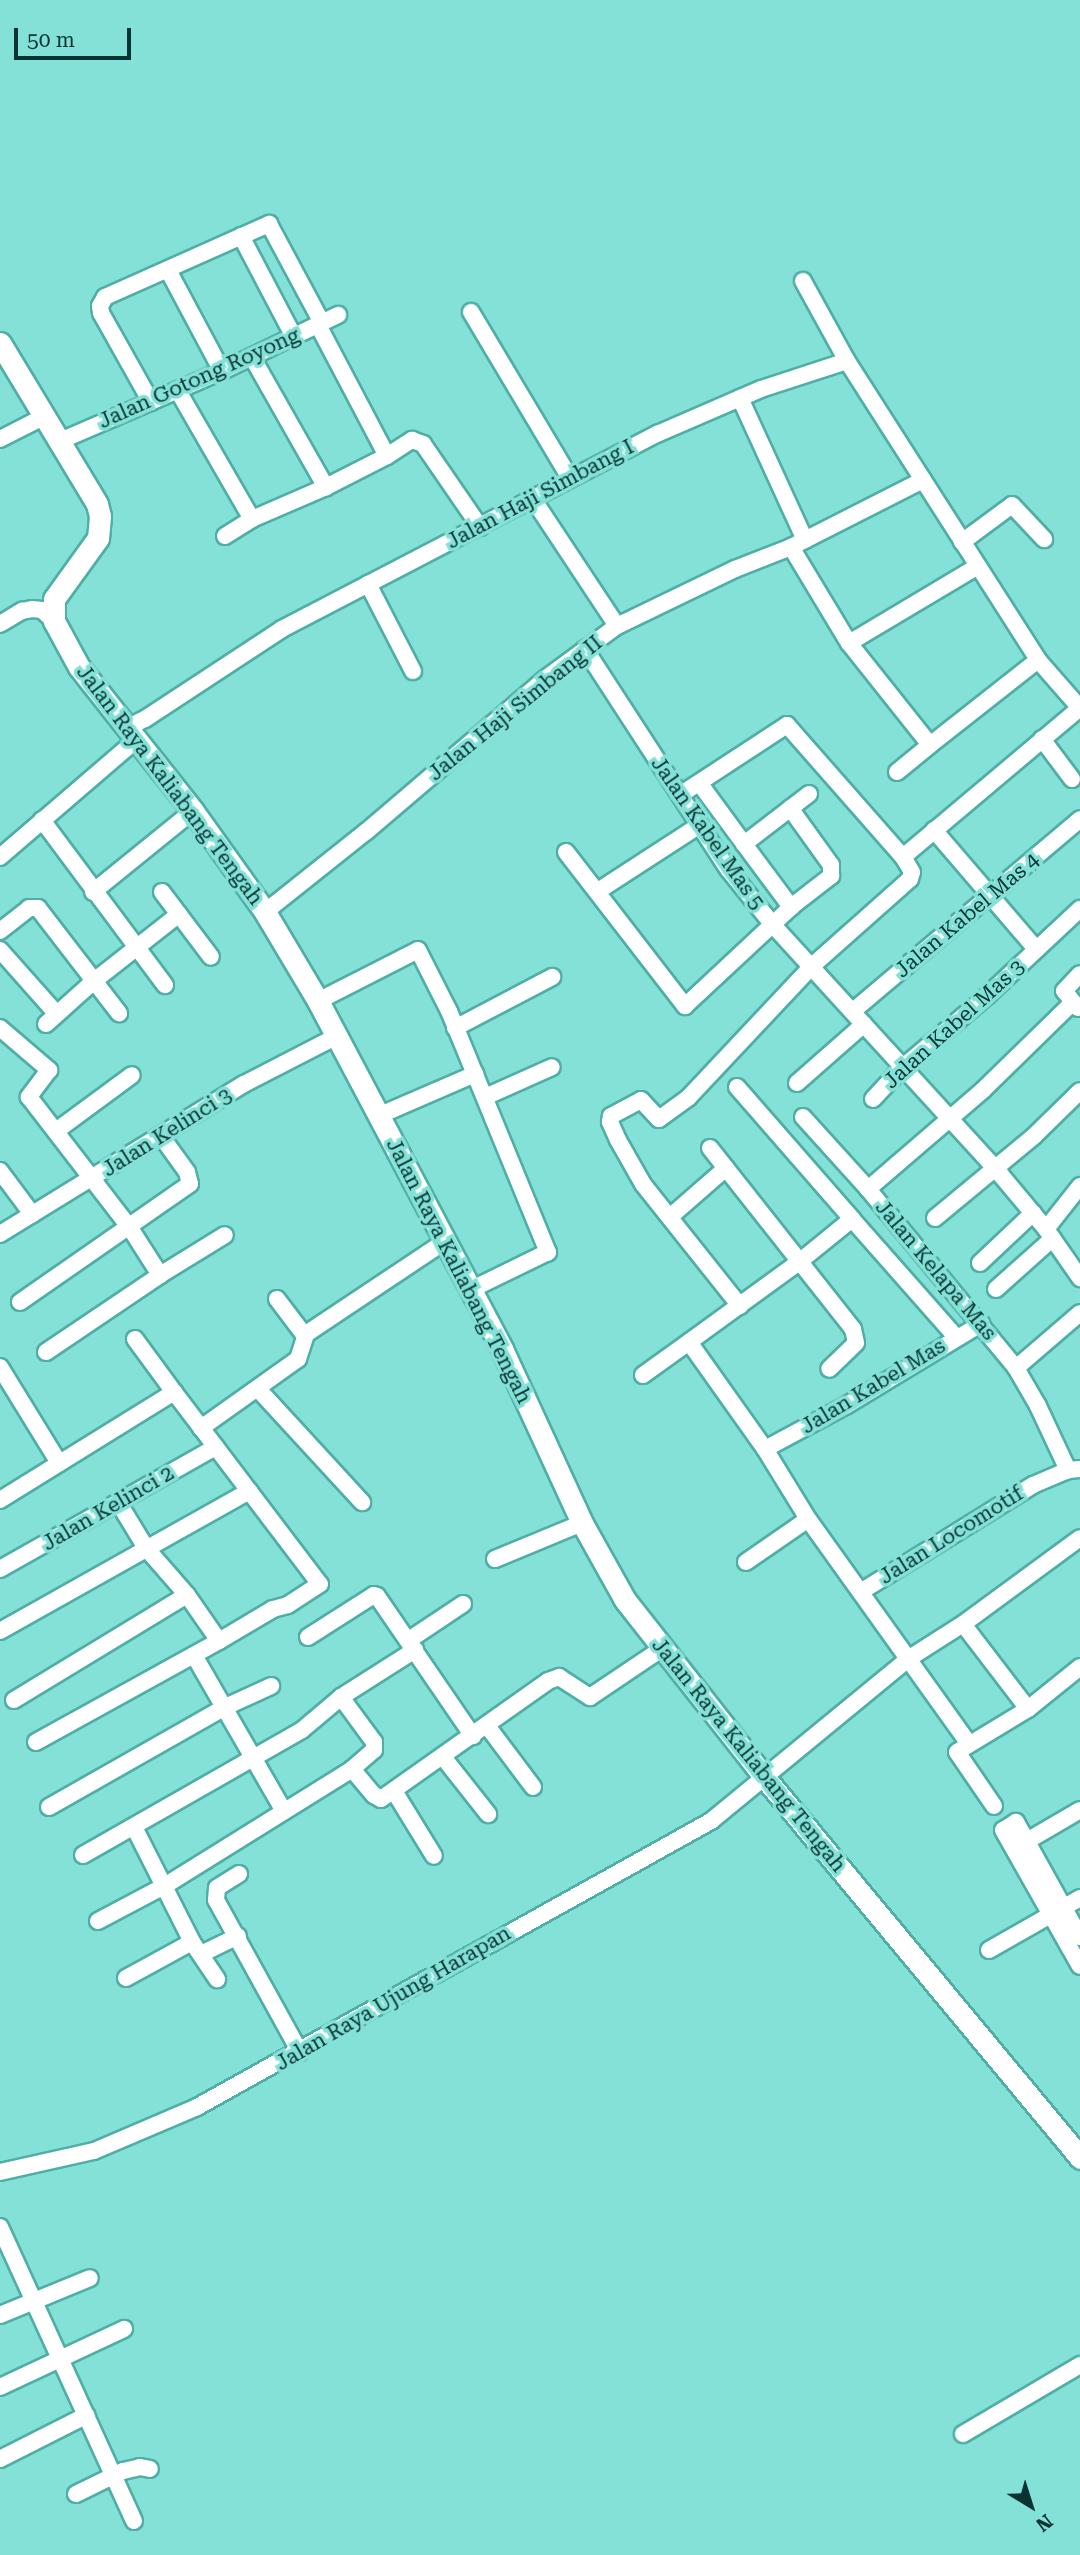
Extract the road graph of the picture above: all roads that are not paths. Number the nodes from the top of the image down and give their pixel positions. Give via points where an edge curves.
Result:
1 (241, 236) junction
2 (169, 270) junction
3 (803, 281) dead end
4 (471, 312) dead end
5 (338, 315) dead end
6 (320, 324) junction
7 (294, 337) junction
8 (0, 342) edge
9 (252, 357) junction
10 (847, 361) junction
11 (222, 371) junction
12 (178, 391) junction
13 (740, 398) junction
14 (150, 402) junction
15 (45, 416) junction
16 (0, 439) edge
17 (60, 440) junction
18 (387, 456) junction
19 (570, 478) junction
20 (923, 480) junction
21 (326, 487) junction
22 (533, 499) junction
23 (252, 519) junction
24 (480, 527) junction
25 (225, 536) dead end
26 (1044, 539) dead end
27 (962, 542) junction
28 (798, 543) junction
29 (978, 566) junction
30 (368, 584) junction
31 (54, 621) junction
32 (0, 624) edge
33 (617, 626) junction
34 (849, 643) junction
35 (585, 649) junction
36 (1038, 660) junction
37 (413, 671) dead end
38 (1080, 708) edge
39 (131, 734) junction
40 (1042, 739) junction
41 (930, 745) junction
42 (897, 772) dead end
43 (1072, 779) dead end
44 (700, 784) junction
45 (808, 794) dead end
46 (680, 795) junction
47 (790, 808) junction
48 (193, 811) junction
49 (1080, 819) edge
50 (42, 820) junction
51 (698, 825) junction
52 (934, 830) junction
53 (744, 844) junction
54 (566, 852) dead end
55 (0, 857) edge
56 (903, 857) junction
57 (93, 891) junction
58 (598, 891) junction
59 (162, 892) dead end
60 (992, 895) junction
61 (791, 907) junction
62 (1080, 909) edge
63 (265, 912) junction
64 (179, 914) junction
65 (773, 925) junction
66 (1, 927) edge
67 (136, 948) junction
68 (1036, 949) junction
69 (0, 950) edge
70 (211, 957) dead end
71 (812, 966) junction
72 (1080, 974) edge
73 (552, 976) dead end
74 (94, 981) junction
75 (165, 985) dead end
76 (318, 1001) junction
77 (1076, 1007) edge
78 (119, 1013) dead end
79 (859, 1017) junction
80 (0, 1028) edge
81 (456, 1028) junction
82 (337, 1036) junction
83 (552, 1067) dead end
84 (902, 1068) junction
85 (475, 1074) junction
86 (132, 1075) dead end
87 (797, 1083) dead end
88 (737, 1087) dead end
89 (1080, 1091) edge
90 (485, 1097) junction
91 (873, 1099) dead end
92 (378, 1116) junction
93 (803, 1116) dead end
94 (948, 1120) junction
95 (56, 1131) junction
96 (161, 1136) junction
97 (710, 1148) dead end
98 (726, 1168) junction
99 (994, 1168) junction
100 (0, 1171) edge
101 (92, 1178) junction
102 (1080, 1186) edge
103 (868, 1189) junction
104 (1033, 1213) junction
105 (32, 1214) junction
106 (671, 1216) junction
107 (935, 1218) dead end
108 (852, 1219) junction
109 (130, 1228) junction
110 (1050, 1233) junction
111 (0, 1234) edge
112 (225, 1235) dead end
113 (444, 1242) junction
114 (799, 1262) junction
115 (980, 1263) dead end
116 (160, 1275) junction
117 (1080, 1278) edge
118 (996, 1289) dead end
119 (470, 1290) junction
120 (277, 1299) dead end
121 (20, 1301) dead end
122 (740, 1306) junction
123 (1080, 1313) edge
124 (981, 1324) junction
125 (304, 1336) junction
126 (956, 1337) junction
127 (135, 1339) dead end
128 (689, 1342) junction
129 (46, 1352) dead end
130 (0, 1367) edge
131 (1016, 1368) junction
132 (829, 1369) dead end
133 (643, 1375) dead end
134 (258, 1389) junction
135 (174, 1392) junction
136 (201, 1428) junction
137 (216, 1447) junction
138 (765, 1449) junction
139 (59, 1463) junction
140 (1074, 1470) edge
141 (249, 1491) junction
142 (2, 1495) edge
143 (362, 1502) dead end
144 (118, 1503) junction
145 (808, 1519) junction
146 (582, 1523) junction
147 (1080, 1538) edge
148 (146, 1548) junction
149 (495, 1559) dead end
150 (746, 1562) dead end
151 (0, 1569) edge
152 (862, 1591) junction
153 (187, 1595) junction
154 (463, 1604) dead end
155 (963, 1624) junction
156 (0, 1631) edge
157 (308, 1637) dead end
158 (219, 1641) junction
159 (412, 1645) junction
160 (663, 1648) junction
161 (195, 1657) junction
162 (908, 1659) junction
163 (1080, 1667) edge
164 (271, 1686) dead end
165 (341, 1697) junction
166 (14, 1700) dead end
167 (223, 1708) junction
168 (1028, 1709) junction
169 (488, 1727) junction
170 (473, 1736) junction
171 (36, 1742) dead end
172 (969, 1744) junction
173 (252, 1756) junction
174 (443, 1757) junction
175 (352, 1769) junction
176 (765, 1777) junction
177 (533, 1787) dead end
178 (394, 1791) junction
179 (994, 1806) dead end
180 (49, 1807) dead end
181 (1080, 1810) edge
182 (284, 1811) junction
183 (488, 1814) dead end
184 (134, 1827) junction
185 (1027, 1841) junction
186 (83, 1855) dead end
187 (434, 1856) dead end
188 (239, 1874) dead end
189 (166, 1885) junction
190 (1080, 1898) edge
191 (1057, 1911) junction
192 (98, 1921) dead end
193 (238, 1937) junction
194 (1080, 1937) edge
195 (197, 1948) junction
196 (989, 1950) dead end
197 (1080, 1966) edge
198 (126, 1978) dead end
199 (217, 1979) dead end
200 (300, 2052) junction
201 (1080, 2158) edge
202 (0, 2172) edge
203 (0, 2227) edge
204 (90, 2278) dead end
205 (32, 2301) junction
206 (0, 2315) edge
207 (124, 2329) dead end
208 (58, 2359) junction
209 (1080, 2365) edge
210 (0, 2387) edge
211 (87, 2415) junction
212 (963, 2434) dead end
213 (0, 2459) edge
214 (150, 2469) dead end
215 (113, 2476) junction
216 (76, 2494) dead end
217 (134, 2521) dead end

1 - 2 street
1 - 6 street via 269,225
1 - 7 street
2 - 11 street
2 - 14 street via 106,297 100,306
3 - 10 street
4 - 19 street
5 - 6 street, Jalan Gotong Royong
6 - 7 street, Jalan Gotong Royong
6 - 18 street
7 - 9 street, Jalan Gotong Royong
8 - 15 main road
9 - 11 street, Jalan Gotong Royong
9 - 21 street
10 - 13 street, Jalan Haji Simbang I
10 - 20 street
11 - 12 street, Jalan Gotong Royong
12 - 14 street, Jalan Gotong Royong
12 - 23 street
13 - 19 street, Jalan Haji Simbang I via 657,433
13 - 28 street
14 - 17 street, Jalan Gotong Royong
15 - 16 street
15 - 17 main road
17 - 31 main road via 97,504 101,524 99,538 54,599
18 - 21 street
18 - 24 street via 418,440
19 - 22 street, Jalan Haji Simbang I
20 - 27 street
20 - 28 street, Jalan Haji Simbang II
21 - 23 street
22 - 24 street, Jalan Haji Simbang I
22 - 33 street
23 - 25 street
24 - 30 street, Jalan Haji Simbang I
26 - 27 street via 1012,505
27 - 29 street
28 - 33 street, Jalan Haji Simbang II
28 - 34 street
29 - 34 street
29 - 36 street
30 - 37 street
30 - 39 street, Jalan Haji Simbang I via 282,629 145,719
31 - 32 street via 42,610 33,609
31 - 39 main road, Jalan Raya Kaliabang Tengah via 79,667
33 - 35 street, Jalan Haji Simbang II
34 - 41 street
35 - 46 street, Jalan Kabel Mas 5
35 - 63 street, Jalan Haji Simbang II
36 - 38 street
36 - 41 street
38 - 40 street
39 - 48 main road, Jalan Raya Kaliabang Tengah
39 - 50 street, Jalan Haji Simbang I
40 - 43 street
40 - 52 street
41 - 42 street
44 - 46 street
44 - 53 street
44 - 56 street via 787,726
45 - 47 street
46 - 51 street, Jalan Kabel Mas 5
47 - 53 street
47 - 61 street via 832,870 831,876
48 - 57 street
48 - 63 main road, Jalan Raya Kaliabang Tengah
49 - 60 street, Jalan Kabel Mas 4
50 - 55 street, Jalan Haji Simbang I
50 - 57 street
51 - 58 street
51 - 65 street, Jalan Kabel Mas 5
52 - 56 street
52 - 60 street
53 - 61 street
54 - 58 street
56 - 71 street via 912,872 910,879
57 - 67 street
58 - 65 street via 685,1006
59 - 64 street
60 - 68 street
60 - 79 street, Jalan Kabel Mas 4
61 - 65 street
62 - 68 street, Jalan Kabel Mas 3
63 - 76 main road, Jalan Raya Kaliabang Tengah
64 - 67 street
64 - 70 street
65 - 71 street, Jalan Kabel Mas 5
66 - 74 street via 29,908 38,908
67 - 74 street
67 - 75 street
68 - 84 street, Jalan Kabel Mas 3
69 - 74 street via 51,1018
71 - 79 street, Jalan Kabel Mas 5
71 - 106 street via 689,1097 663,1117 654,1116 644,1101 638,1100 611,1116 618,1140 643,1184
72 - 77 street via 1064,991
73 - 81 street
74 - 78 street
76 - 81 street via 418,950
76 - 82 main road, Jalan Raya Kaliabang Tengah
77 - 94 street, Jalan Kelapa Mas
79 - 84 street, Jalan Kabel Mas 5
79 - 87 street, Jalan Kabel Mas 4
80 - 95 street via 49,1070 29,1097
81 - 85 street
82 - 92 main road, Jalan Raya Kaliabang Tengah
82 - 96 street, Jalan Kelinci 3 via 244,1084
83 - 90 street
84 - 91 street, Jalan Kabel Mas 3
84 - 94 street, Jalan Kabel Mas 5
85 - 90 street
85 - 92 street
86 - 95 street
88 - 108 street
89 - 99 street
90 - 119 street via 548,1252
92 - 113 main road, Jalan Raya Kaliabang Tengah
93 - 103 street
94 - 99 street, Jalan Kabel Mas 5
94 - 103 street, Jalan Kelapa Mas
95 - 101 street
96 - 101 street, Jalan Kelinci 3
96 - 109 street via 187,1172 190,1184
97 - 98 street
98 - 106 street
98 - 114 street
99 - 104 street, Jalan Kabel Mas 5
99 - 107 street
100 - 105 street
101 - 105 street, Jalan Kelinci 3
101 - 109 street
102 - 110 street
103 - 124 street, Jalan Kelapa Mas
104 - 110 street, Jalan Kabel Mas 5
104 - 115 street
105 - 111 street, Jalan Kelinci 3
106 - 122 street
108 - 114 street
108 - 126 street
109 - 116 street
109 - 121 street
110 - 117 street, Jalan Kabel Mas 5
110 - 118 street
112 - 116 street
113 - 119 main road, Jalan Raya Kaliabang Tengah
113 - 125 street
114 - 122 street
114 - 132 street via 857,1339
116 - 129 street
119 - 146 main road, Jalan Raya Kaliabang Tengah
120 - 125 street
122 - 128 street
123 - 131 street
124 - 126 street, Jalan Kabel Mas
124 - 131 street, Jalan Kelapa Mas
125 - 134 street via 298,1359
126 - 138 street, Jalan Kabel Mas via 847,1405
127 - 135 street
128 - 133 street
128 - 138 street
130 - 139 street
131 - 140 street, Jalan Kelapa Mas
134 - 136 street
134 - 143 street
135 - 136 street
135 - 139 street
136 - 137 street
137 - 141 street
137 - 144 street, Jalan Kelinci 2
138 - 145 street
139 - 142 street
140 - 152 street, Jalan Locomotif via 1033,1485
141 - 148 street
141 - 158 street via 320,1584
144 - 148 street
144 - 151 street, Jalan Kelinci 2
145 - 150 street
145 - 152 street
146 - 149 street
146 - 160 main road, Jalan Raya Kaliabang Tengah via 625,1601
147 - 155 street
148 - 153 street
148 - 156 street
152 - 162 street, Jalan Locomotif
153 - 158 street
153 - 166 street
154 - 159 street
155 - 162 street
155 - 168 street
157 - 159 street via 374,1595
158 - 161 street
159 - 165 street
159 - 170 street
160 - 169 street via 594,1696 586,1696 559,1677 553,1679
160 - 176 main road, Jalan Raya Kaliabang Tengah
161 - 167 street
161 - 171 street
162 - 172 street, Jalan Locomotif
162 - 176 street
163 - 168 street
164 - 167 street
165 - 173 street via 302,1730
165 - 175 street via 375,1746
167 - 173 street
167 - 180 street
168 - 172 street
169 - 170 street
169 - 177 street
170 - 174 street
172 - 179 street via 958,1749 958,1756
173 - 182 street
173 - 184 street
174 - 178 street
174 - 183 street
175 - 178 street via 378,1798
175 - 182 street
176 - 200 street, Jalan Raya Ujung Harapan via 711,1821
176 - 201 main road, Jalan Raya Kaliabang Tengah
178 - 187 street
181 - 185 street
182 - 189 street
184 - 186 street
184 - 189 street
185 - 191 street
185 - 191 street via 1016,1822 1003,1830
188 - 193 street via 217,1888 215,1895
189 - 192 street
189 - 195 street
190 - 191 street
191 - 194 street
191 - 196 street
191 - 197 street
193 - 195 street
193 - 200 street
195 - 198 street
195 - 199 street
200 - 202 street, Jalan Raya Ujung Harapan via 197,2107 94,2151
203 - 205 street
204 - 205 street
205 - 206 street
205 - 208 street
207 - 208 street
208 - 210 street
208 - 211 street
209 - 212 street
211 - 213 street
211 - 215 street
214 - 215 street via 140,2467
215 - 216 street
215 - 217 street

